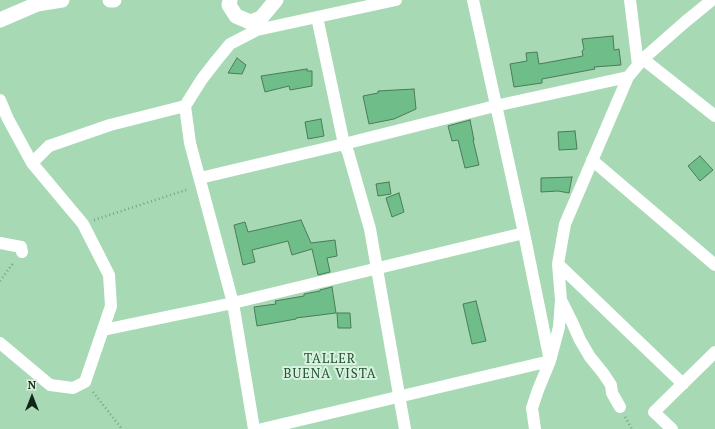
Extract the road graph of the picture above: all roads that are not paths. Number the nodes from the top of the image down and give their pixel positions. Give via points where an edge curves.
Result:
1 (62, 0) edge
2 (110, 0) edge
3 (114, 0) edge
4 (230, 0) edge
5 (276, 0) edge
6 (396, 0) edge
7 (473, 0) edge
8 (630, 0) edge
9 (712, 0) edge
10 (317, 17) junction
11 (0, 20) edge
12 (250, 22) junction
13 (244, 37) junction
14 (641, 62) junction
15 (628, 77) junction
16 (0, 100) edge
17 (185, 106) junction
18 (495, 106) junction
19 (715, 116) edge
20 (344, 144) junction
21 (592, 160) junction
22 (32, 163) junction
23 (200, 182) junction
24 (524, 233) junction
25 (0, 243) edge
26 (22, 252) road end
27 (558, 264) junction
28 (715, 265) edge
29 (377, 268) junction
30 (561, 300) junction
31 (233, 303) junction
32 (103, 330) junction
33 (0, 343) edge
34 (715, 352) edge
35 (550, 361) junction
36 (682, 384) junction
37 (400, 397) junction
38 (620, 407) dead end
39 (254, 429) edge
40 (262, 429) edge
41 (405, 429) edge
42 (535, 429) edge
43 (672, 429) edge

1 - 11 street via 37,4
2 - 3 street
4 - 12 street via 236,16
5 - 12 street via 261,18
6 - 10 street
7 - 18 street
8 - 14 street
9 - 14 street
10 - 13 street via 257,30
10 - 20 street
12 - 13 street
13 - 17 street via 230,44 202,79
14 - 15 street
14 - 19 street
15 - 18 street
15 - 21 street
16 - 22 street
17 - 22 street via 110,125 49,146
17 - 23 street via 190,143
18 - 20 street
18 - 24 street
20 - 23 street
20 - 29 street via 370,229
21 - 27 street via 564,224
21 - 28 street
22 - 32 street via 82,224 109,275 111,306
23 - 31 street
24 - 29 street
24 - 35 street
25 - 26 street via 21,247
27 - 30 street
27 - 36 street
29 - 31 street
29 - 37 street
30 - 35 street via 560,327
30 - 38 street via 590,357 611,385 612,393
31 - 32 street
31 - 39 street
32 - 33 street via 85,382 73,388 50,385
34 - 36 street
35 - 37 street
35 - 42 street via 532,408
36 - 43 street via 654,412
37 - 40 street
37 - 41 street

